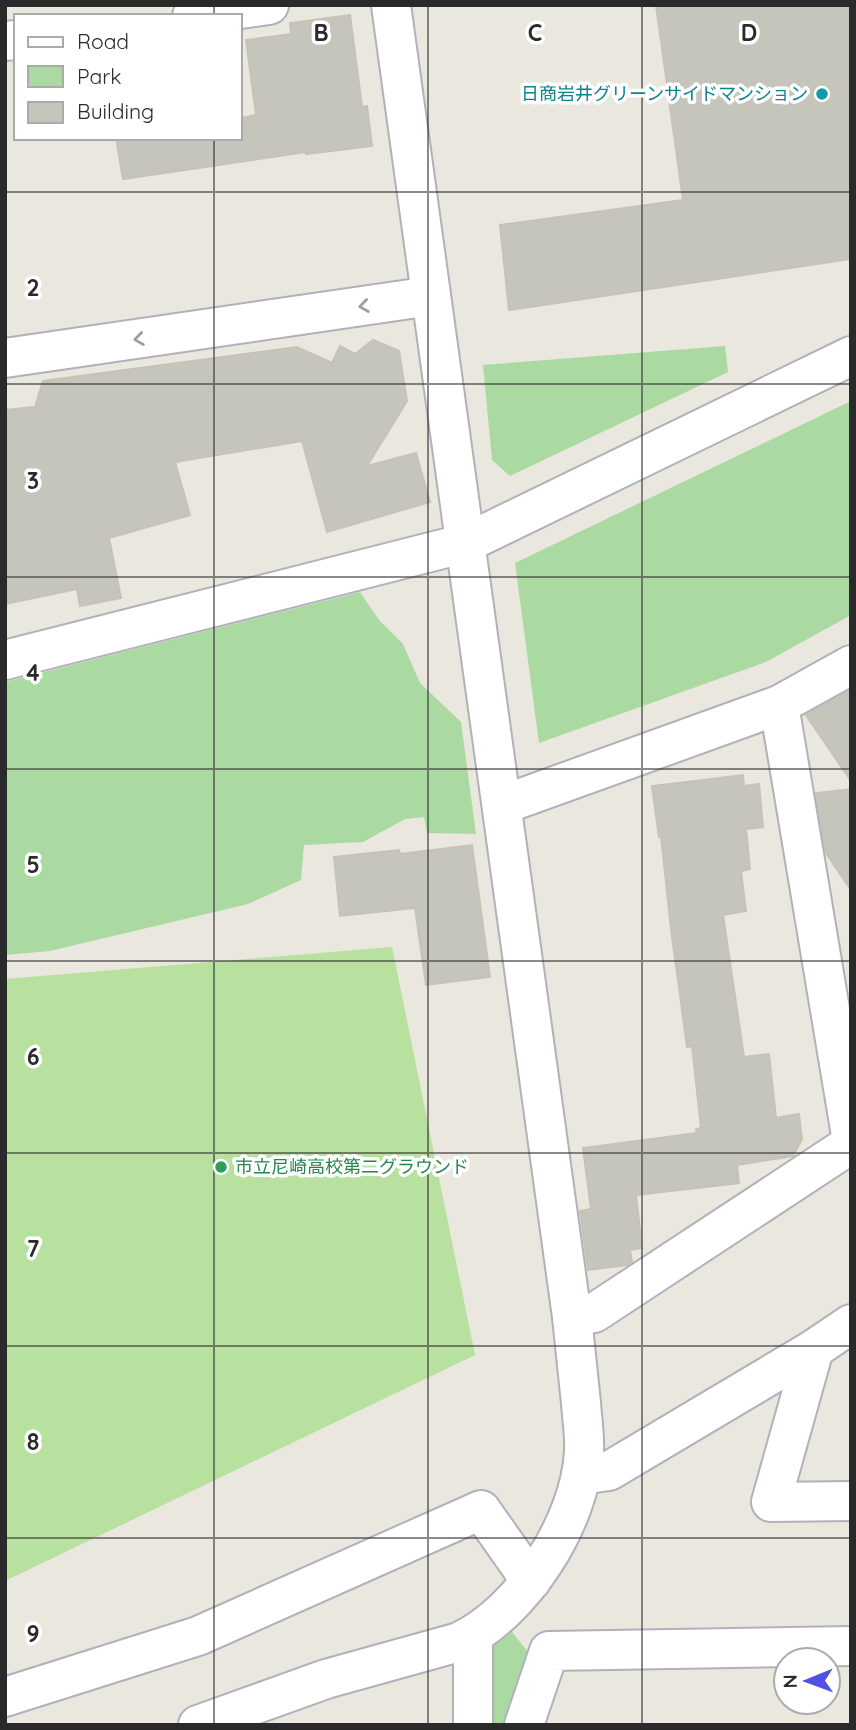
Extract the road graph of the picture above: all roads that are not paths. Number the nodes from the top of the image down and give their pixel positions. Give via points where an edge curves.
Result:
1 (269, 5) edge
2 (391, 5) edge
3 (206, 14) edge
4 (431, 296) junction
5 (851, 356) edge
6 (5, 358) edge
7 (466, 543) junction
8 (5, 660) edge
9 (851, 665) edge
10 (779, 705) junction
11 (502, 806) junction
12 (851, 1135) edge
13 (851, 1144) edge
14 (572, 1317) junction
15 (851, 1324) edge
16 (814, 1349) junction
17 (581, 1475) junction
18 (851, 1501) edge
19 (531, 1581) junction
20 (474, 1635) junction
21 (851, 1646) edge
22 (5, 1697) edge
23 (198, 1725) edge
24 (473, 1725) edge
25 (524, 1725) edge

1 - 3 street
2 - 4 street
4 -> 6 street
4 - 7 street
5 - 7 street
7 - 8 street
7 - 11 street
9 - 10 street
10 - 11 street
10 - 12 street
11 - 14 street
13 - 14 street via 594,1313
14 - 17 street via 583,1429
15 - 16 street
16 - 17 street via 609,1471
16 - 18 street via 771,1502
17 - 19 street via 556,1541
19 - 20 street
19 - 22 street via 481,1510 198,1636
20 - 23 street via 326,1679
20 - 24 street
21 - 25 street via 549,1651

